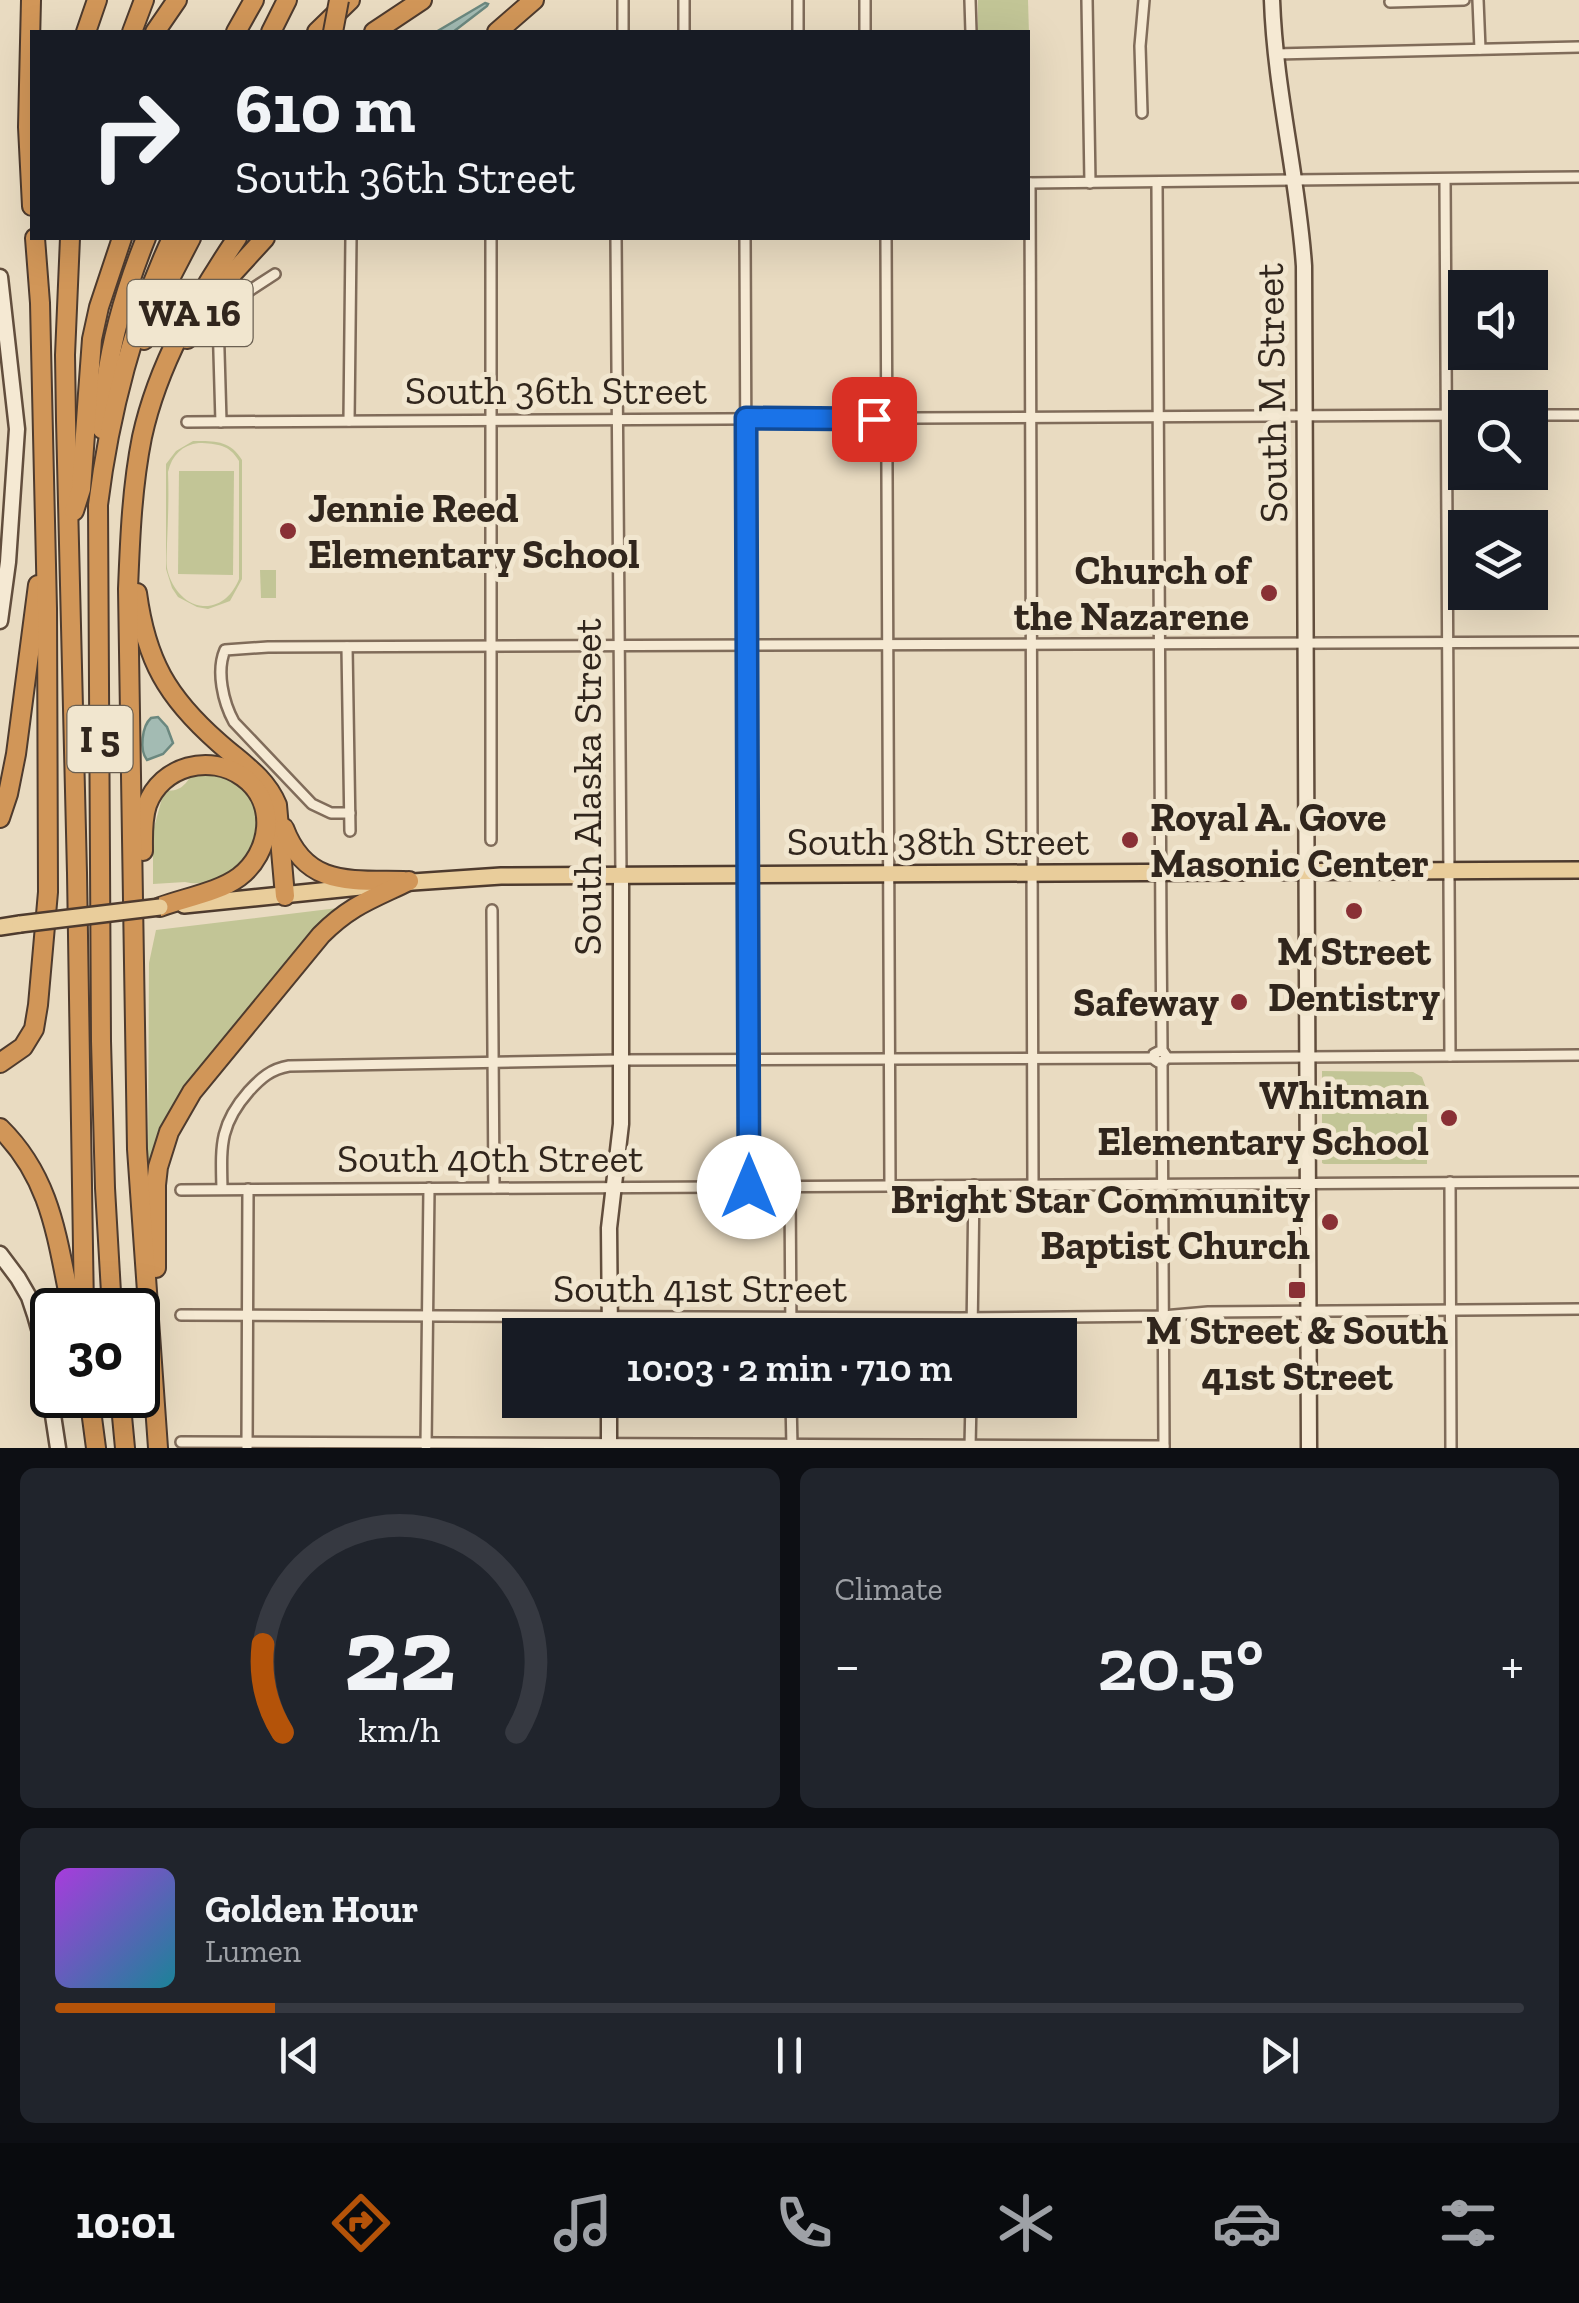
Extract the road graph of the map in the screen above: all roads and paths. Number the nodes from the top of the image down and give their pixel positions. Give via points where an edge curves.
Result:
1 (31, 0) edge
2 (97, 0) edge
3 (144, 0) edge
4 (177, 0) edge
5 (254, 0) edge
6 (286, 0) edge
7 (339, 0) edge
8 (350, 0) edge
9 (422, 0) edge
10 (534, 0) edge
11 (623, 0) edge
12 (684, 0) edge
13 (798, 0) edge
14 (864, 0) edge
15 (970, 0) edge
16 (1086, 0) edge
17 (1144, 0) edge
18 (1272, 0) edge
19 (1464, 0) edge
20 (1478, 0) edge
21 (1390, 2) edge
22 (30, 30) edge
23 (87, 30) edge
24 (133, 30) edge
25 (156, 30) edge
26 (237, 30) edge
27 (273, 30) edge
28 (319, 30) edge
29 (334, 30) edge
30 (377, 30) edge
31 (499, 30) edge
32 (623, 30) edge
33 (684, 30) edge
34 (798, 30) edge
35 (865, 30) edge
36 (971, 30) edge
37 (30, 42) edge
38 (1579, 48) edge
39 (1480, 50) junction
40 (1275, 54) junction
41 (1142, 113) dead end
42 (30, 166) edge
43 (1579, 177) edge
44 (1445, 180) junction
45 (1294, 182) junction
46 (1030, 183) edge
47 (1090, 183) junction
48 (1158, 183) junction
49 (35, 240) edge
50 (43, 240) edge
51 (121, 240) edge
52 (145, 240) edge
53 (171, 240) edge
54 (190, 240) edge
55 (236, 240) edge
56 (262, 240) edge
57 (351, 240) edge
58 (491, 240) edge
59 (616, 240) edge
60 (746, 240) edge
61 (886, 240) edge
62 (1029, 240) edge
63 (70, 244) edge
64 (275, 274) dead end
65 (0, 277) edge
66 (40, 304) junction
67 (118, 395) junction
68 (154, 396) junction
69 (1579, 414) edge
70 (1448, 415) joint
71 (1548, 415) edge
72 (1305, 416) junction
73 (746, 418) junction
74 (1158, 418) junction
75 (888, 419) junction
76 (1031, 419) junction
77 (492, 420) junction
78 (618, 420) junction
79 (349, 421) junction
80 (187, 422) dead end
81 (220, 422) junction
82 (104, 454) junction
83 (44, 465) junction
84 (1448, 490) edge
85 (70, 524) junction
86 (130, 543) junction
87 (0, 621) edge
88 (1579, 642) edge
89 (1448, 643) junction
90 (1159, 644) junction
91 (1306, 644) junction
92 (889, 645) junction
93 (619, 646) junction
94 (747, 646) junction
95 (1032, 646) junction
96 (347, 647) junction
97 (491, 647) junction
98 (277, 805) junction
99 (350, 813) junction
100 (0, 818) edge
101 (350, 831) dead end
102 (491, 840) dead end
103 (1449, 870) junction
104 (1579, 870) edge
105 (1307, 871) junction
106 (1160, 872) junction
107 (1032, 873) junction
108 (889, 874) junction
109 (621, 875) junction
110 (748, 875) junction
111 (409, 882) junction
112 (285, 896) junction
113 (160, 907) junction
114 (492, 910) dead end
115 (0, 927) edge
116 (134, 1032) junction
117 (1579, 1055) edge
118 (1450, 1056) junction
119 (1161, 1057) junction
120 (1308, 1057) junction
121 (1033, 1058) junction
122 (749, 1059) junction
123 (890, 1059) junction
124 (621, 1060) junction
125 (0, 1062) edge
126 (494, 1062) junction
127 (0, 1128) edge
128 (1450, 1182) junction
129 (1579, 1182) edge
130 (1307, 1183) junction
131 (1162, 1184) junction
132 (974, 1185) junction
133 (1033, 1185) junction
134 (790, 1186) junction
135 (890, 1186) junction
136 (749, 1187) junction
137 (429, 1188) junction
138 (494, 1188) junction
139 (613, 1188) junction
140 (248, 1189) junction
141 (181, 1190) dead end
142 (222, 1190) junction
143 (0, 1254) edge
144 (67, 1288) edge
145 (84, 1288) edge
146 (111, 1288) edge
147 (1579, 1309) edge
148 (1451, 1310) junction
149 (1308, 1311) junction
150 (180, 1316) dead end
151 (248, 1316) junction
152 (1163, 1316) junction
153 (428, 1317) junction
154 (610, 1318) joint
155 (790, 1318) edge
156 (972, 1318) joint
157 (93, 1418) edge
158 (122, 1418) edge
159 (609, 1418) edge
160 (791, 1418) edge
161 (971, 1418) edge
162 (182, 1442) dead end
163 (247, 1445) edge
164 (426, 1445) edge
165 (609, 1446) edge
166 (792, 1446) edge
167 (970, 1446) edge
168 (1164, 1447) edge
169 (58, 1448) edge
170 (96, 1448) edge
171 (125, 1448) edge
172 (158, 1448) edge
173 (1309, 1448) edge
174 (1452, 1448) edge

1 - 22 highway
2 - 23 highway
3 - 24 highway
4 - 25 highway
5 - 26 highway
6 - 27 highway
7 - 29 highway, bridge
8 - 28 highway
9 - 30 highway
10 - 31 highway
11 - 32 street
12 - 33 street
13 - 34 street
14 - 35 street
15 - 36 street
16 - 47 street
17 - 41 street
18 - 40 street, South M Street
19 - 21 street
20 - 39 street
37 - 42 highway
38 - 39 street
39 - 40 street
40 - 45 street, South M Street
43 - 44 street
44 - 45 street
44 - 70 street
45 - 48 street
45 - 72 street, South M Street via 1304,266
46 - 47 street
47 - 48 street
48 - 74 street
49 - 66 highway
50 - 66 highway
51 - 85 highway via 92,339 82,489
52 - 82 highway via 109,361
53 - 67 highway, I 5
54 - 67 highway
55 - 68 highway, WA 16 via 193,306
56 - 68 highway via 218,293
57 - 79 street
58 - 77 street
59 - 78 street, South Alaska Street
60 - 73 street
61 - 75 street
62 - 76 street
63 - 85 highway, I 5
64 - 81 street via 218,318
65 - 87 street via 18,429
66 - 83 highway
67 - 82 highway, I 5
68 - 86 highway via 134,482
69 - 71 street
70 - 72 street, South 36th Street
72 - 74 street, South 36th Street
72 - 91 street, South M Street
73 - 75 street, South 36th Street
73 - 78 street, South 36th Street
73 - 94 street
74 - 76 street, South 36th Street
74 - 90 street
75 - 76 street, South 36th Street
75 - 92 street
76 - 95 street
77 - 78 street, South 36th Street
77 - 79 street, South 36th Street
77 - 97 street
78 - 93 street, South Alaska Street
79 - 81 street, South 36th Street
80 - 81 street, South 36th Street
82 - 146 highway, I 5 via 98,504 101,1041
83 - 100 highway via 38,578 16,754
83 - 125 highway via 44,946 34,1029 23,1047
84 - 89 street
85 - 145 highway, I 5
86 - 98 highway via 158,671 195,720 262,780
86 - 116 highway
88 - 89 street
89 - 91 street
89 - 103 street
90 - 91 street
90 - 95 street
90 - 106 street
91 - 105 street, South M Street
92 - 94 street
92 - 95 street
92 - 108 street
93 - 94 street
93 - 97 street
93 - 109 street, South Alaska Street
94 - 110 street
95 - 107 street
96 - 97 street
96 - 99 street
96 - 99 street via 233,648 222,660 223,695 234,722 312,804
97 - 102 street
98 - 111 highway via 290,843 311,868 358,880
98 - 112 highway
99 - 101 street
103 - 104 main road, South 38th Street
103 - 105 main road, South 38th Street
103 - 118 street
105 - 106 main road, South 38th Street
105 - 120 street, South M Street
106 - 107 main road, South 38th Street
106 - 119 street
107 - 108 main road, South 38th Street
107 - 121 street
108 - 110 main road, South 38th Street
108 - 123 street
109 - 110 main road, South 38th Street
109 - 111 main road, South 38th Street
109 - 124 street, South Alaska Street
110 - 122 street
111 - 112 main road, South 38th Street
111 - 172 highway via 348,910 320,935 192,1092 169,1132 156,1184
112 - 113 main road, South 38th Street
113 - 115 main road, South 38th Street, bridge
113 - 116 highway via 226,885 256,860 266,816 243,777 218,766 192,766 163,780 149,800
114 - 126 street
116 - 172 highway
117 - 118 street
118 - 120 street
119 - 120 street
119 - 121 street
119 - 131 street
120 - 130 street, South M Street
121 - 123 street
121 - 133 street
122 - 123 street
122 - 124 street
122 - 136 street
123 - 135 street
124 - 126 street
124 - 139 street, South Alaska Street
126 - 138 street
126 - 142 street via 307,1064 270,1072 226,1123
127 - 144 highway via 47,1199
128 - 129 street, South 40th Street
128 - 130 street, South 40th Street
128 - 148 street
130 - 131 street, South 40th Street
130 - 149 street, South M Street
131 - 133 street, South 40th Street
131 - 152 street
132 - 133 street, South 40th Street
132 - 135 street, South 40th Street
132 - 156 street
134 - 135 street, South 40th Street
134 - 136 street, South 40th Street
134 - 155 street
136 - 139 street, South 40th Street
137 - 138 street, South 40th Street
137 - 140 street, South 40th Street
137 - 153 street
138 - 139 street, South 40th Street
139 - 154 street, South Alaska Street
140 - 142 street, South 40th Street
140 - 151 street
141 - 142 street, South 40th Street
143 - 169 street via 35,1315
147 - 148 street, South 41st Street
148 - 149 street, South 41st Street
148 - 174 street
149 - 152 street, South 41st Street
149 - 173 street, South M Street
150 - 151 street, South 41st Street
151 - 153 street, South 41st Street
151 - 163 street
152 - 156 street, South 41st Street
152 - 168 street
153 - 154 street, South 41st Street
153 - 164 street
157 - 170 highway
158 - 171 highway
159 - 165 street
160 - 166 street
161 - 167 street
162 - 163 street
163 - 164 street
164 - 165 street
165 - 166 street
166 - 167 street
167 - 168 street

